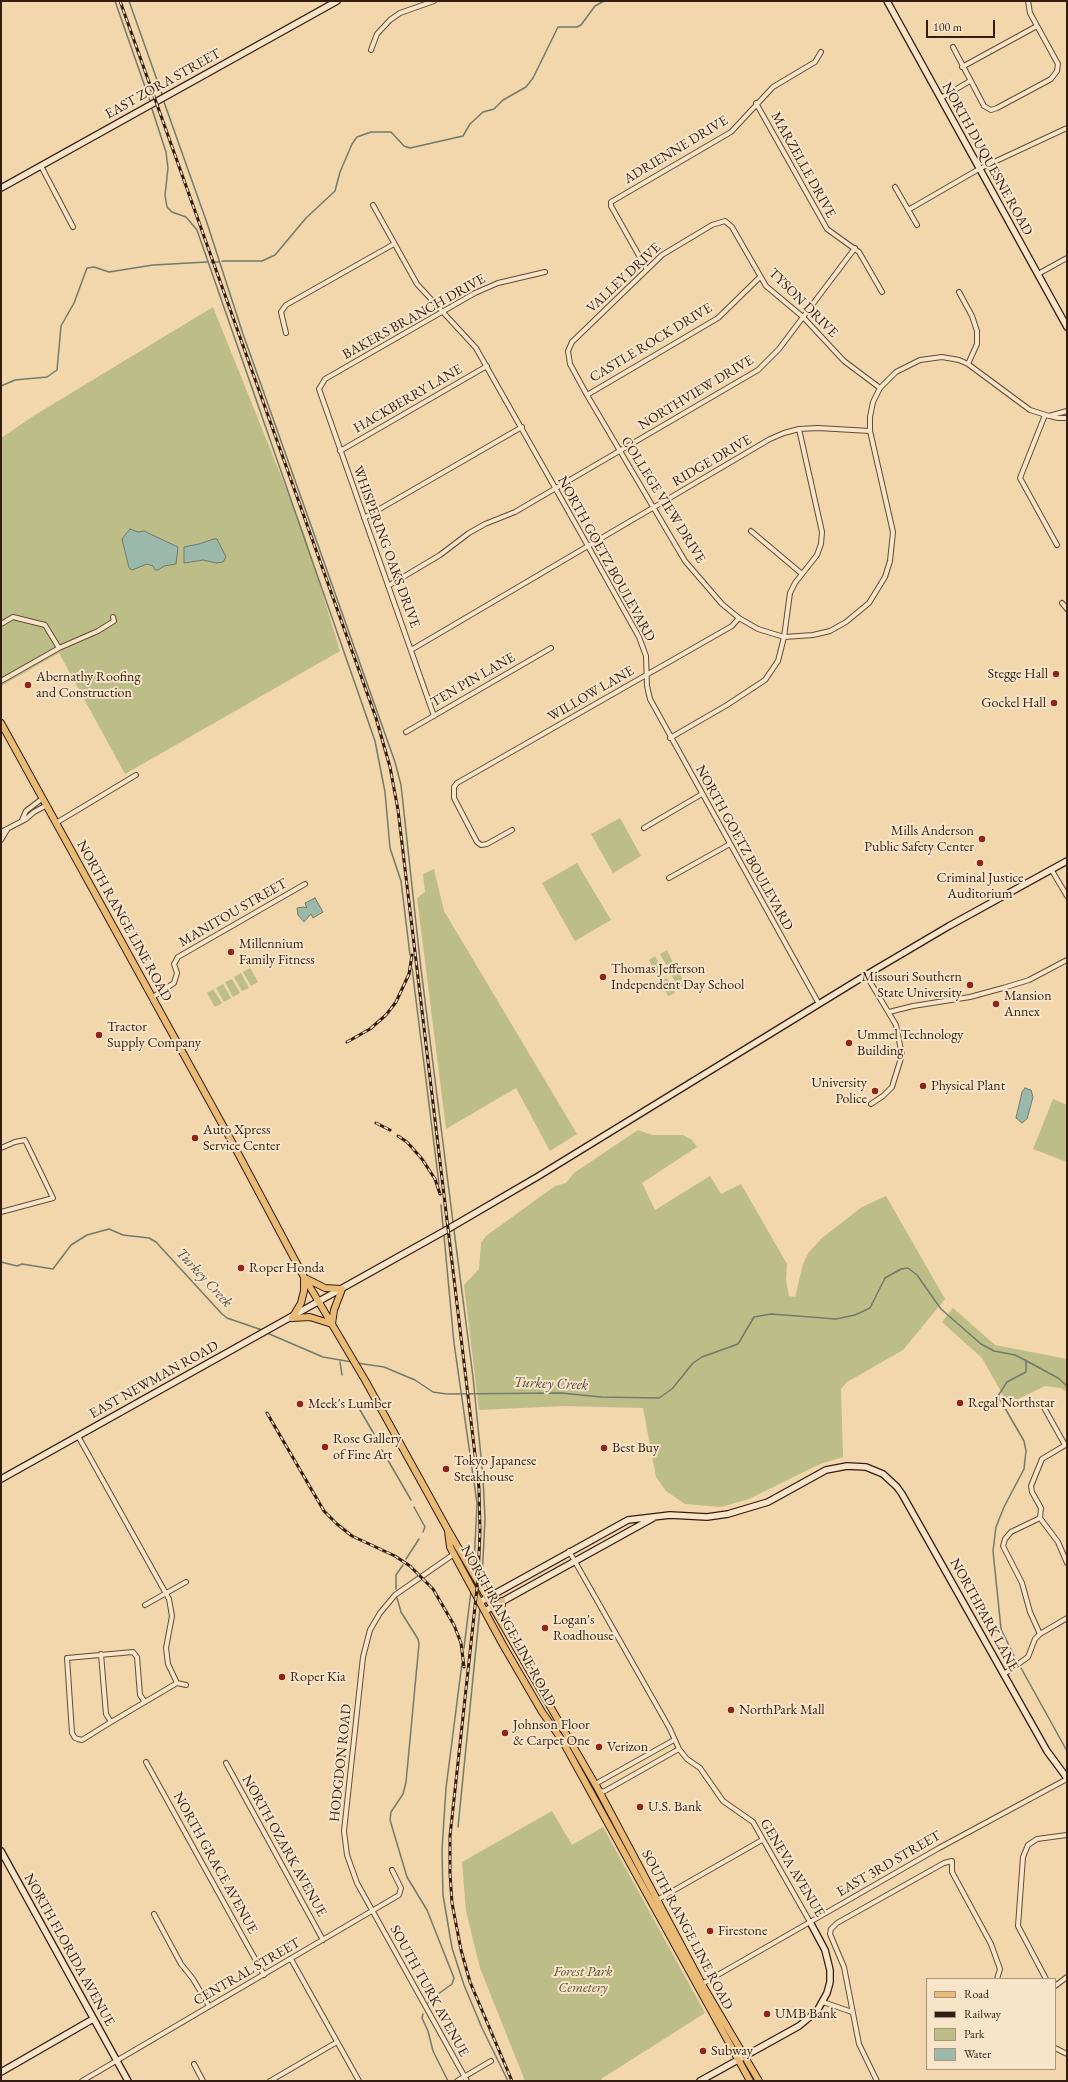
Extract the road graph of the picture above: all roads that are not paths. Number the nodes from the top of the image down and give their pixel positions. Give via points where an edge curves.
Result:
1 (337, 1) edge
2 (434, 1) edge
3 (887, 1) edge
4 (1028, 1) edge
5 (1037, 26) junction
6 (953, 47) dead end
7 (371, 50) dead end
8 (821, 52) dead end
9 (962, 67) junction
10 (970, 81) junction
11 (941, 98) junction
12 (756, 103) junction
13 (1067, 128) edge
14 (41, 166) junction
15 (979, 169) junction
16 (894, 187) dead end
17 (1, 188) edge
18 (373, 205) dead end
19 (908, 210) junction
20 (725, 221) joint
21 (917, 225) dead end
22 (73, 227) dead end
23 (394, 244) junction
24 (854, 248) junction
25 (1067, 258) edge
26 (646, 268) junction
27 (545, 272) dead end
28 (1038, 274) junction
29 (760, 277) junction
30 (882, 292) dead end
31 (959, 292) dead end
32 (442, 312) junction
33 (803, 317) junction
34 (1067, 327) edge
35 (286, 333) dead end
36 (568, 350) joint
37 (968, 364) junction
38 (487, 366) junction
39 (320, 384) joint
40 (880, 388) junction
41 (587, 395) junction
42 (1067, 411) edge
43 (1047, 416) junction
44 (1067, 418) edge
45 (522, 427) junction
46 (799, 429) junction
47 (870, 431) junction
48 (340, 451) junction
49 (620, 452) junction
50 (555, 489) junction
51 (652, 508) junction
52 (364, 518) junction
53 (750, 531) dead end
54 (1057, 545) dead end
55 (588, 546) junction
56 (802, 574) junction
57 (388, 586) junction
58 (1062, 603) dead end
59 (1067, 609) edge
60 (113, 617) dead end
61 (739, 618) junction
62 (1, 624) edge
63 (784, 636) junction
64 (59, 648) junction
65 (551, 648) dead end
66 (411, 650) junction
67 (647, 674) junction
68 (1, 681) edge
69 (434, 716) junction
70 (1, 723) edge
71 (406, 732) dead end
72 (670, 738) junction
73 (136, 776) dead end
74 (702, 794) junction
75 (43, 798) junction
76 (47, 805) junction
77 (22, 820) junction
78 (56, 823) junction
79 (644, 828) dead end
80 (7, 830) junction
81 (512, 830) dead end
82 (1, 832) edge
83 (1, 840) edge
84 (730, 844) junction
85 (1067, 860) edge
86 (1051, 869) junction
87 (669, 878) dead end
88 (305, 884) dead end
89 (1067, 896) edge
90 (1067, 960) edge
91 (866, 975) junction
92 (153, 997) junction
93 (819, 1004) junction
94 (889, 1012) junction
95 (871, 1104) dead end
96 (1, 1148) edge
97 (1, 1212) edge
98 (304, 1277) junction
99 (342, 1289) junction
100 (319, 1302) junction
101 (292, 1318) junction
102 (332, 1324) junction
103 (1042, 1404) dead end
104 (78, 1436) junction
105 (1066, 1445) edge
106 (1, 1479) edge
107 (653, 1518) junction
108 (1040, 1518) junction
109 (448, 1530) junction
110 (569, 1551) junction
111 (454, 1554) junction
112 (574, 1560) junction
113 (1067, 1562) edge
114 (186, 1582) dead end
115 (165, 1594) junction
116 (488, 1597) junction
117 (502, 1601) junction
118 (480, 1602) junction
119 (145, 1605) dead end
120 (493, 1606) junction
121 (485, 1611) junction
122 (1067, 1618) edge
123 (1040, 1634) junction
124 (101, 1654) junction
125 (1004, 1674) junction
126 (531, 1675) junction
127 (177, 1683) junction
128 (186, 1685) dead end
129 (144, 1702) junction
130 (111, 1722) junction
131 (674, 1740) junction
132 (680, 1749) junction
133 (146, 1762) dead end
134 (226, 1763) dead end
135 (1067, 1779) edge
136 (598, 1788) junction
137 (591, 1792) joint
138 (1067, 1835) edge
139 (762, 1840) junction
140 (1, 1851) edge
141 (392, 1870) dead end
142 (657, 1900) junction
143 (372, 1911) junction
144 (154, 1914) dead end
145 (810, 1922) junction
146 (323, 1940) junction
147 (291, 1959) junction
148 (264, 1975) junction
149 (1067, 1977) edge
150 (997, 1978) edge
151 (1045, 1978) edge
152 (702, 1984) junction
153 (1056, 1985) edge
154 (823, 2002) junction
155 (209, 2006) junction
156 (852, 2012) junction
157 (93, 2019) junction
158 (337, 2042) junction
159 (1056, 2048) edge
160 (1067, 2054) edge
161 (746, 2057) junction
162 (117, 2061) junction
163 (491, 2061) dead end
164 (739, 2061) junction
165 (194, 2064) dead end
166 (1, 2072) edge
167 (466, 2079) edge
168 (82, 2081) edge
169 (128, 2081) edge
170 (203, 2081) edge
171 (270, 2081) edge
172 (359, 2081) edge
173 (457, 2081) edge
174 (700, 2081) edge
175 (750, 2081) edge
176 (760, 2081) edge
177 (877, 2081) edge

1 - 14 street, EAST ZORA STREET
2 - 7 street via 400,13 390,20 377,34
3 - 11 street, NORTH DUQUESNE ROAD
4 - 5 street via 1030,13
5 - 9 street
5 - 10 street via 1057,61 1058,69 1054,77 993,110 984,106
6 - 9 street
8 - 12 street, ADRIENNE DRIVE via 815,62 778,83
9 - 10 street
10 - 11 street
11 - 15 street, NORTH DUQUESNE ROAD
12 - 24 street, MARZELLE DRIVE via 827,229
12 - 26 street, ADRIENNE DRIVE via 731,132 611,202
13 - 15 street
14 - 17 street, EAST ZORA STREET
14 - 22 street
15 - 19 street
15 - 28 street, NORTH DUQUESNE ROAD
16 - 19 street
18 - 23 street, NORTH GOETZ BOULEVARD
19 - 21 street
20 - 26 street, VALLEY DRIVE via 712,225 684,241
20 - 29 street, TYSON DRIVE via 732,227
23 - 32 street, NORTH GOETZ BOULEVARD via 417,284
23 - 35 street via 286,305 281,312
24 - 30 street, MARZELLE DRIVE via 867,263
24 - 33 street, NORTHVIEW DRIVE
25 - 28 street
26 - 36 street, VALLEY DRIVE via 572,342
27 - 32 street, BAKERS BRANCH DRIVE via 488,287
28 - 34 street, NORTH DUQUESNE ROAD
29 - 33 street, TYSON DRIVE via 773,293
29 - 41 street, CASTLE ROCK DRIVE via 714,321
31 - 37 street via 977,331 976,344
32 - 38 street, NORTH GOETZ BOULEVARD via 468,337
32 - 39 street, BAKERS BRANCH DRIVE
33 - 40 street, TYSON DRIVE via 844,360
33 - 49 street, NORTHVIEW DRIVE via 779,350 758,370
36 - 41 street, COLLEGE VIEW DRIVE via 570,364
37 - 40 street, COLLEGE VIEW DRIVE via 942,357 920,360 896,372
37 - 43 street, COLLEGE VIEW DRIVE via 1025,408
38 - 45 street, NORTH GOETZ BOULEVARD
38 - 48 street, HACKBERRY LANE
39 - 48 street, WHISPERING OAKS DRIVE via 320,395
40 - 47 street, COLLEGE VIEW DRIVE via 873,402
41 - 49 street, COLLEGE VIEW DRIVE
42 - 43 street
43 - 44 street, COLLEGE VIEW DRIVE
43 - 54 street via 1020,476
45 - 50 street, NORTH GOETZ BOULEVARD
45 - 52 street
46 - 47 street, RIDGE DRIVE
46 - 51 street, RIDGE DRIVE via 770,439
46 - 56 street via 822,532 821,544 816,555
47 - 63 street, COLLEGE VIEW DRIVE via 893,532 893,548 885,577 869,603 846,622 830,631 813,635
48 - 52 street, WHISPERING OAKS DRIVE
49 - 50 street, NORTHVIEW DRIVE
49 - 51 street, COLLEGE VIEW DRIVE
50 - 55 street, NORTH GOETZ BOULEVARD
50 - 57 street, NORTHVIEW DRIVE via 515,512 468,533 440,555
51 - 55 street, RIDGE DRIVE
51 - 61 street, COLLEGE VIEW DRIVE via 685,561 722,604
52 - 57 street, WHISPERING OAKS DRIVE
53 - 56 street
55 - 66 street, RIDGE DRIVE
55 - 67 street, NORTH GOETZ BOULEVARD via 639,637 646,656
56 - 63 street via 790,593
57 - 66 street, WHISPERING OAKS DRIVE
58 - 59 street
60 - 64 street via 114,621 98,631
61 - 63 street, COLLEGE VIEW DRIVE via 758,629
61 - 67 street, WILLOW LANE via 732,626
62 - 64 street via 13,618 45,625
63 - 72 street via 778,660 765,680
64 - 68 street
65 - 69 street, TEN PIN LANE
66 - 69 street, WHISPERING OAKS DRIVE
67 - 72 street, NORTH GOETZ BOULEVARD via 650,700
67 - 81 street, WILLOW LANE via 457,783 454,787 454,798 477,842 481,845 487,844
69 - 71 street, TEN PIN LANE
70 - 75 main road, NORTH RANGE LINE ROAD
72 - 74 street, NORTH GOETZ BOULEVARD
73 - 78 street
74 - 79 street
74 - 84 street, NORTH GOETZ BOULEVARD
75 - 76 main road, NORTH RANGE LINE ROAD
75 - 77 street via 26,811
76 - 77 street
76 - 78 main road, NORTH RANGE LINE ROAD
77 - 80 street
78 - 92 main road, NORTH RANGE LINE ROAD
80 - 82 street
80 - 83 street
84 - 87 street
84 - 93 street, NORTH GOETZ BOULEVARD
85 - 86 street, EAST NEWMAN ROAD
86 - 89 street
86 - 91 street, EAST NEWMAN ROAD
88 - 92 street, MANITOU STREET via 178,957 174,964 177,973 174,983
90 - 94 street via 1029,980 1003,988 970,997
91 - 93 street, EAST NEWMAN ROAD
91 - 94 street
92 - 98 main road, NORTH RANGE LINE ROAD
93 - 99 street, EAST NEWMAN ROAD via 537,1177
94 - 95 street via 896,1025 902,1055 892,1087
96 - 97 street via 25,1140 53,1198
98 - 99 main road via 325,1288
98 - 100 main road, NORTH RANGE LINE ROAD
98 - 101 main road via 301,1303
99 - 100 street, EAST NEWMAN ROAD
99 - 102 main road
100 - 101 street, EAST NEWMAN ROAD
100 - 102 main road, NORTH RANGE LINE ROAD
101 - 102 main road via 316,1318
101 - 104 street, EAST NEWMAN ROAD
102 - 109 main road, NORTH RANGE LINE ROAD
103 - 105 street
104 - 106 street, EAST NEWMAN ROAD
104 - 115 street
105 - 108 street via 1042,1459 1031,1486 1041,1508
107 - 110 street via 640,1517 628,1520
107 - 112 street
107 - 125 street, NORTHPARK LANE via 670,1515 707,1517 728,1514 768,1502 826,1470 847,1466 874,1470 890,1480 902,1494
108 - 113 street via 1058,1542
108 - 123 street via 1012,1532 1005,1539 1003,1546 1022,1583 1030,1612
109 - 111 main road, NORTH RANGE LINE ROAD via 450,1547
109 - 116 main road, NORTH RANGE LINE ROAD
110 - 112 street, GENEVA AVENUE
110 - 116 street
111 - 118 main road, NORTH RANGE LINE ROAD
111 - 143 street, HODGDON ROAD via 395,1596 380,1613 370,1630 364,1657 344,1831 345,1847 354,1878
112 - 117 street
112 - 131 street, GENEVA AVENUE
114 - 115 street
115 - 119 street
115 - 127 street via 172,1616 166,1656
116 - 118 street
116 - 120 main road, NORTH RANGE LINE ROAD
117 - 120 street
117 - 126 main road via 501,1613 530,1665
118 - 121 main road, NORTH RANGE LINE ROAD
120 - 121 street
120 - 126 main road, NORTH RANGE LINE ROAD
121 - 137 main road, NORTH RANGE LINE ROAD
122 - 123 street
123 - 125 street via 1035,1639 1028,1657
124 - 129 street via 131,1651 135,1654 140,1695
124 - 130 street via 106,1714
124 - 130 street via 67,1658 72,1733 75,1738 82,1740
125 - 135 street, NORTHPARK LANE via 1047,1751
126 - 136 main road, NORTH RANGE LINE ROAD
127 - 128 street
127 - 129 street
129 - 130 street
131 - 132 street, GENEVA AVENUE
131 - 136 street via 597,1783
132 - 136 street via 604,1791
132 - 139 street, GENEVA AVENUE via 700,1768 723,1801 753,1822
133 - 148 street, NORTH GRACE AVENUE
134 - 146 street, NORTH OZARK AVENUE
135 - 145 street, EAST 3RD STREET
136 - 142 main road, SOUTH RANGE LINE ROAD
137 - 164 main road, SOUTH RANGE LINE ROAD
138 - 151 street via 1037,1839 1028,1845 1023,1857 1018,1926
139 - 142 street
139 - 145 street, GENEVA AVENUE
140 - 157 street, NORTH FLORIDA AVENUE
141 - 143 street, CENTRAL STREET via 401,1893
142 - 152 main road, SOUTH RANGE LINE ROAD
143 - 146 street, CENTRAL STREET
143 - 167 street, SOUTH TURK AVENUE
144 - 155 street via 181,1964
145 - 152 street, EAST 3RD STREET
145 - 154 street, GENEVA AVENUE via 825,1950 830,1966 830,1982
146 - 147 street, CENTRAL STREET
147 - 148 street, CENTRAL STREET
147 - 158 street
148 - 155 street, CENTRAL STREET
149 - 153 street
150 - 156 street via 1000,1969 991,1944 952,1870 952,1861 885,1896 831,1929 832,1940 844,1967
152 - 161 main road, SOUTH RANGE LINE ROAD
154 - 156 street
154 - 161 street via 807,2020
155 - 162 street, CENTRAL STREET
156 - 177 street via 859,2044
157 - 162 street, NORTH FLORIDA AVENUE
157 - 166 street
158 - 171 street
158 - 172 street
159 - 160 street
161 - 164 street
161 - 176 main road, SOUTH RANGE LINE ROAD
162 - 168 street, CENTRAL STREET
162 - 169 street, NORTH FLORIDA AVENUE
163 - 167 street
164 - 174 street
164 - 175 main road, SOUTH RANGE LINE ROAD
165 - 170 street
167 - 173 street

